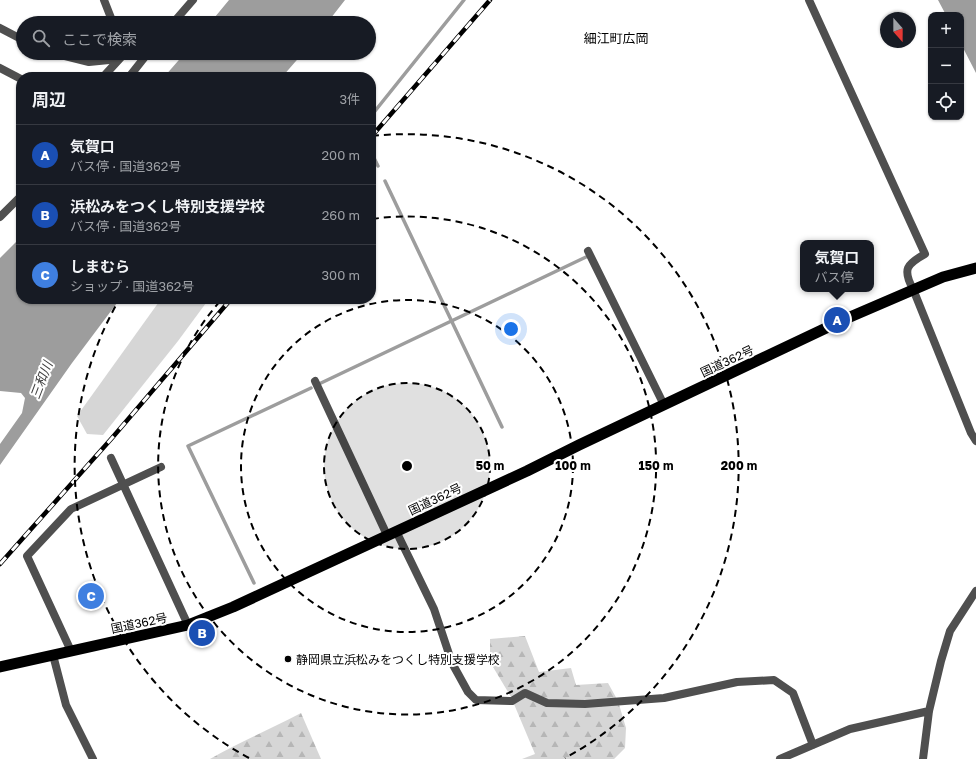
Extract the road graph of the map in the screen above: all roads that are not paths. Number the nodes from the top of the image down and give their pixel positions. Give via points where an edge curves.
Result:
1 (104, 0) edge
2 (193, 0) edge
3 (809, 0) edge
4 (110, 16) edge
5 (179, 16) edge
6 (0, 28) edge
7 (16, 36) edge
8 (81, 60) edge
9 (100, 60) edge
10 (118, 60) edge
11 (142, 60) edge
12 (0, 68) edge
13 (108, 72) edge
14 (133, 72) edge
15 (16, 76) edge
16 (16, 201) edge
17 (0, 217) edge
18 (588, 251) dead end
19 (976, 268) edge
20 (913, 289) junction
21 (314, 381) dead end
22 (664, 405) junction
23 (976, 441) edge
24 (111, 458) dead end
25 (160, 467) dead end
26 (124, 484) junction
27 (391, 533) junction
28 (976, 591) edge
29 (188, 625) junction
30 (71, 651) junction
31 (53, 655) junction
32 (0, 667) edge
33 (929, 711) junction
34 (813, 745) junction
35 (93, 759) edge
36 (780, 759) edge
37 (923, 759) edge

1 - 4 street
2 - 5 street
3 - 20 street via 925,254 912,262 906,270
6 - 7 street
8 - 9 street
10 - 13 street
11 - 14 street
12 - 15 street
16 - 17 street
18 - 22 street
19 - 20 highway, 国道362号
20 - 22 highway, 国道362号
20 - 23 street
21 - 27 street
22 - 27 highway, 国道362号
24 - 26 street
25 - 26 street
26 - 29 street
26 - 30 street via 71,509 27,556
27 - 29 highway, 国道362号 via 233,607
27 - 34 street via 434,609 452,663 468,692 476,700 512,701 525,693 547,703 585,704 664,698 738,682 774,680 793,693
28 - 33 street via 950,631
29 - 30 highway, 国道362号
30 - 31 highway, 国道362号
31 - 32 highway, 国道362号
31 - 35 street via 66,705
33 - 34 street via 850,729
33 - 37 street
34 - 36 street

